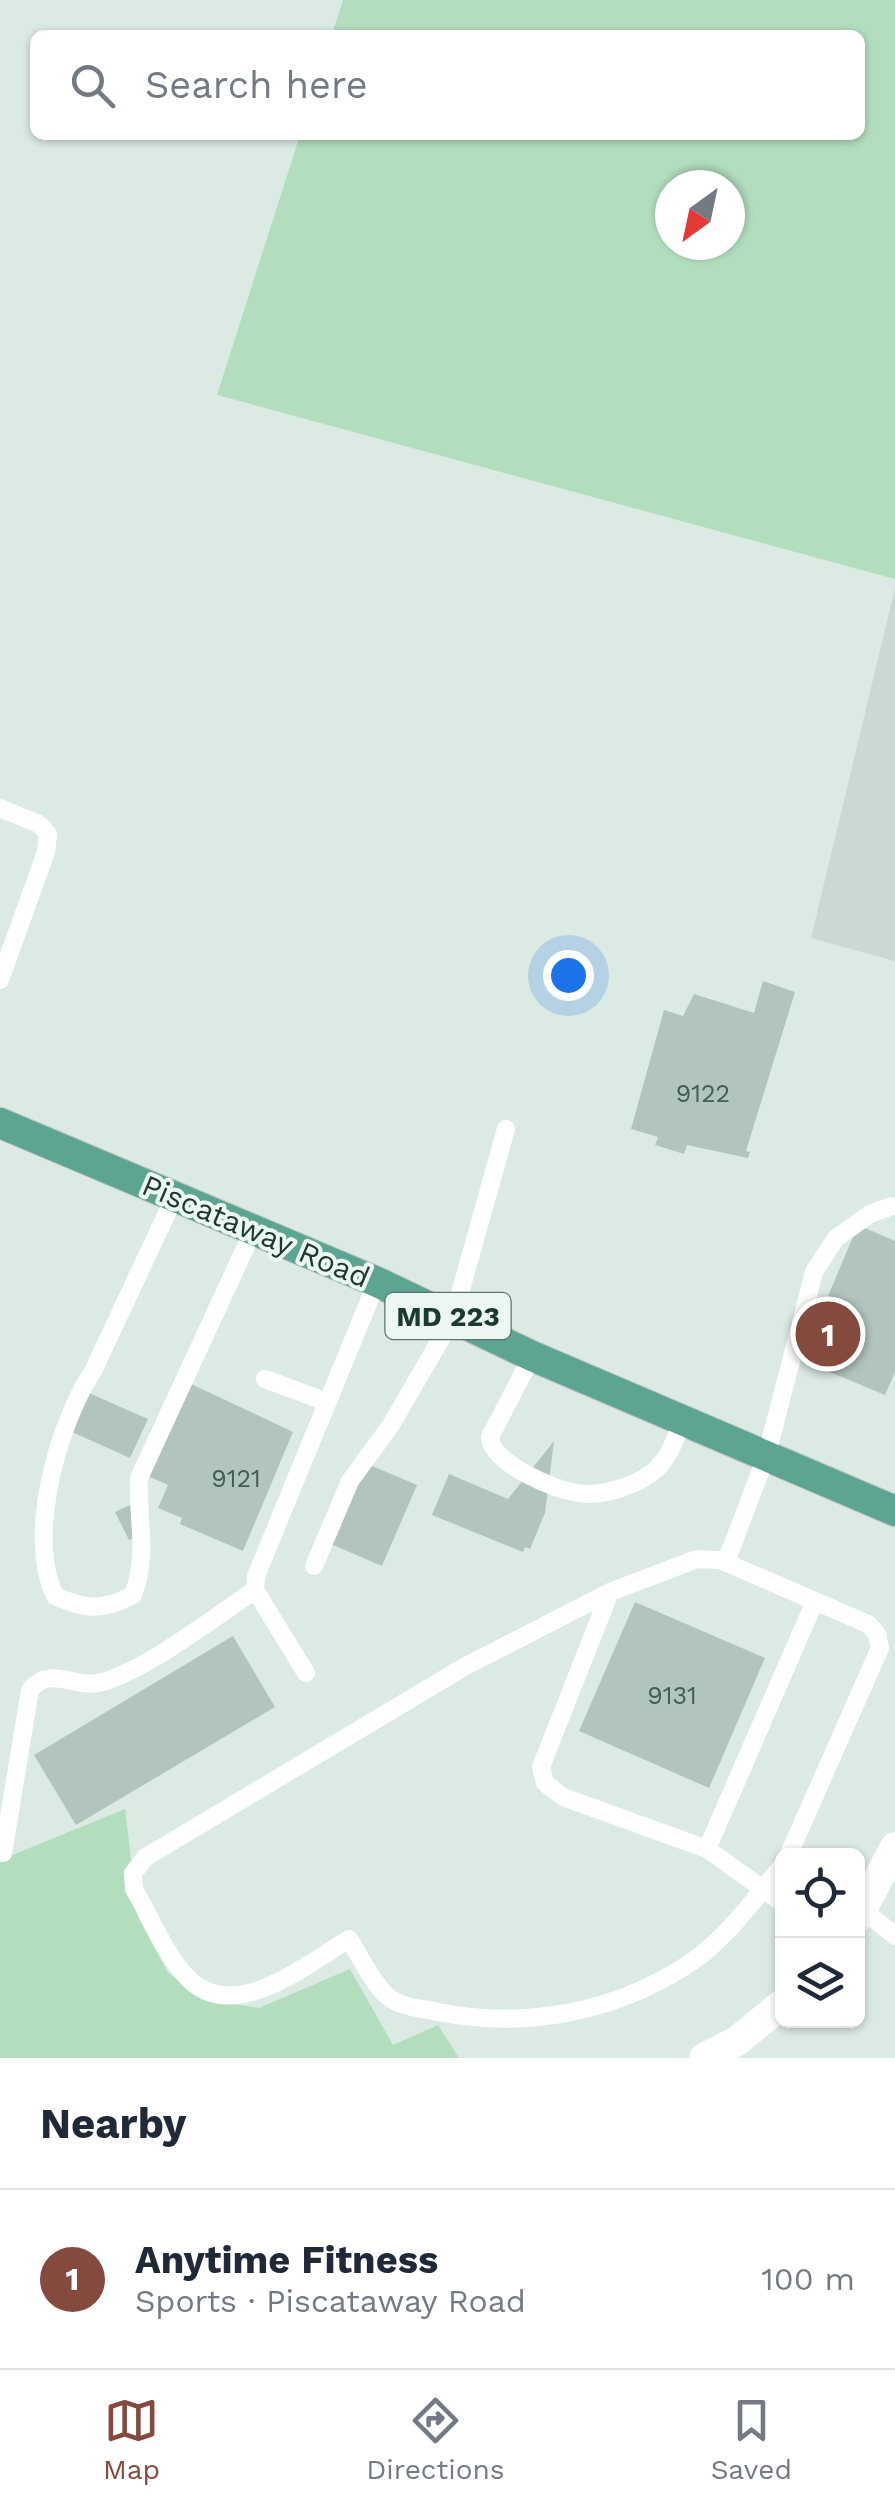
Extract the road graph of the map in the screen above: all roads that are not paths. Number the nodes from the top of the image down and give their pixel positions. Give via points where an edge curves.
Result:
1 (0, 808) edge
2 (0, 980) edge
3 (0, 1123) edge
4 (506, 1128) dead end
5 (176, 1196) junction
6 (892, 1206) dead end
7 (253, 1231) junction
8 (377, 1282) junction
9 (454, 1318) junction
10 (532, 1356) junction
11 (265, 1379) dead end
12 (327, 1402) junction
13 (684, 1418) junction
14 (766, 1454) junction
15 (895, 1511) edge
16 (726, 1562) junction
17 (314, 1566) dead end
18 (255, 1590) junction
19 (610, 1592) junction
20 (815, 1601) junction
21 (306, 1673) dead end
22 (895, 1847) edge
23 (792, 1848) edge
24 (707, 1849) junction
25 (4, 1853) dead end
26 (775, 1874) edge
27 (763, 1889) junction
28 (775, 1898) edge
29 (865, 1904) edge
30 (865, 1916) edge
31 (895, 1936) edge
32 (775, 2010) edge
33 (704, 2058) edge

1 - 2 lane via 48,834
3 - 5 main road, Piscataway Road / MD 223
4 - 9 lane
5 - 7 main road, Piscataway Road / MD 223
5 - 7 lane via 76,1397 58,1449 44,1574 56,1596 82,1608 106,1609 133,1595 143,1570 145,1532 139,1478
6 - 14 lane via 836,1238 814,1272
7 - 8 main road, Piscataway Road / MD 223
8 - 9 main road, Piscataway Road / MD 223
8 - 12 lane
9 - 10 main road, Piscataway Road / MD 223
9 - 17 lane via 350,1481
10 - 13 main road, Piscataway Road / MD 223
10 - 13 lane via 490,1448 504,1463 577,1494 605,1493 650,1475
11 - 12 lane
12 - 18 lane
13 - 14 main road, Piscataway Road / MD 223
14 - 15 main road, Piscataway Road / MD 223
14 - 16 lane
16 - 19 lane via 697,1559
16 - 20 lane
18 - 21 lane
18 - 25 lane via 187,1637 100,1683 38,1680 30,1690
19 - 24 lane via 541,1767 545,1783 563,1796
19 - 27 lane via 464,1666 146,1857 132,1873 134,1889 185,1976 202,1988 252,1996 348,1939 385,1994 401,2004 475,2019 572,2015 629,1995 688,1964
20 - 23 lane via 868,1624 880,1648
20 - 24 lane
22 - 29 street
24 - 27 lane
26 - 27 lane
27 - 28 lane
30 - 31 lane
32 - 33 street

